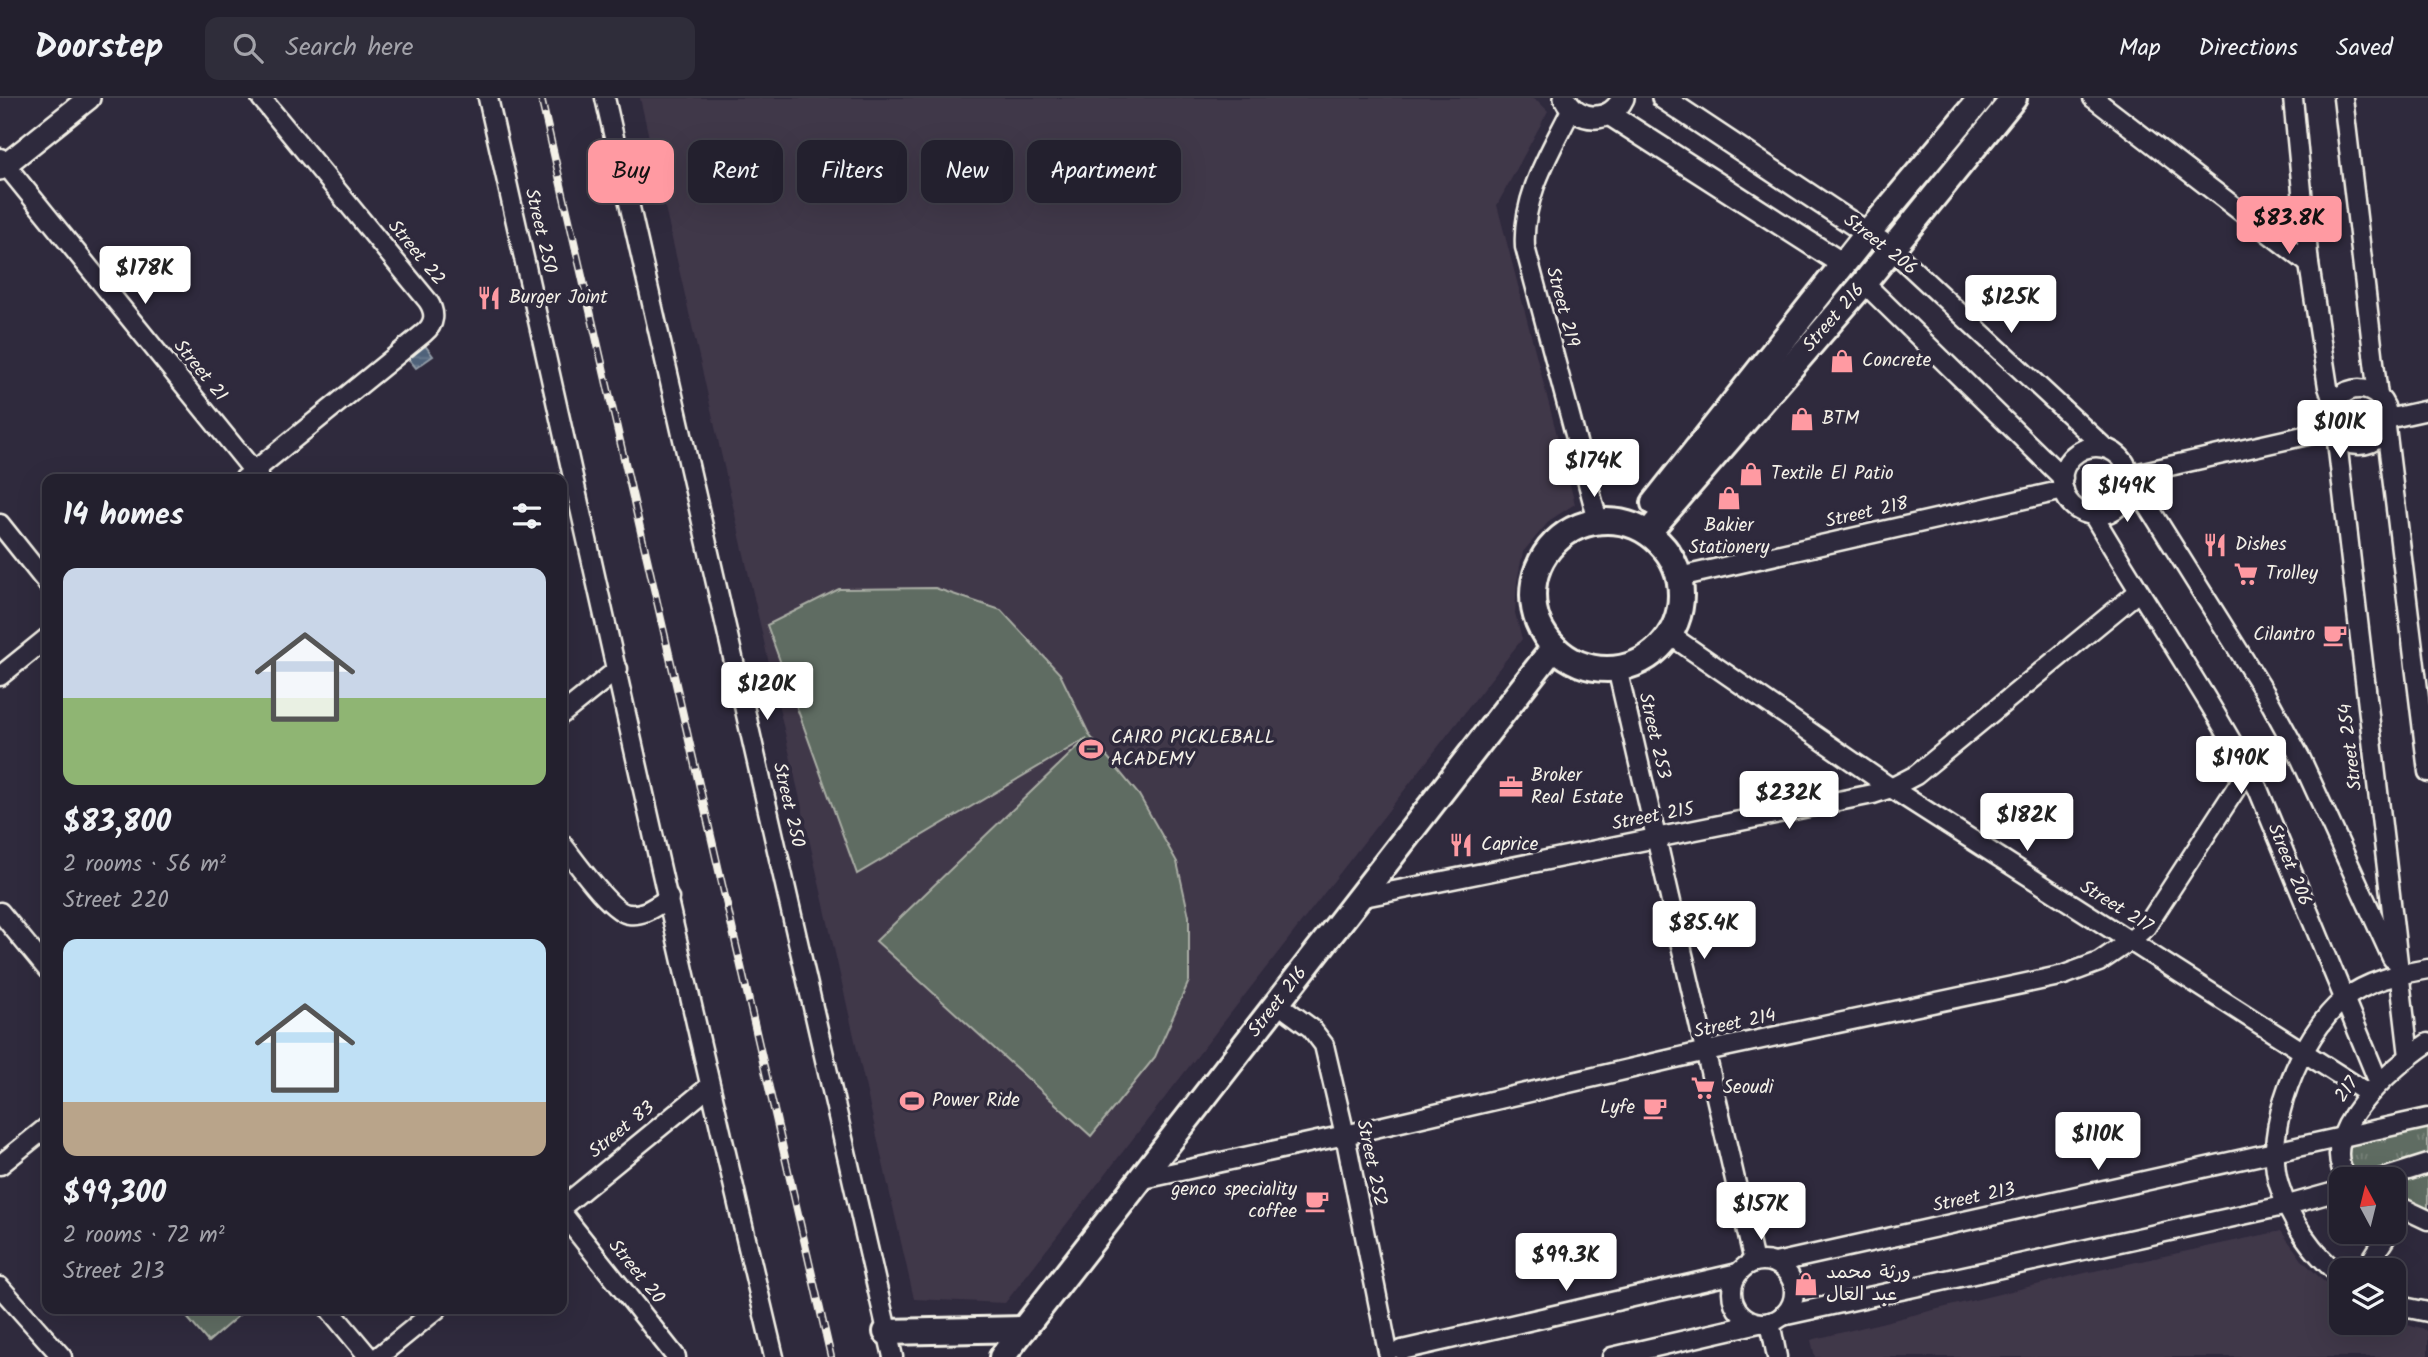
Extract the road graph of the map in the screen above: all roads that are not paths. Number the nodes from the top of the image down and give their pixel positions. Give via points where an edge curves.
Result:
1 (89, 98) edge
2 (261, 98) edge
3 (488, 98) edge
4 (605, 98) edge
5 (1663, 98) edge
6 (1981, 98) edge
7 (2014, 98) edge
8 (2093, 98) edge
9 (2293, 98) edge
10 (2343, 98) edge
11 (1568, 103) edge
12 (1616, 106) edge
13 (2, 164) edge
14 (1868, 233) junction
15 (1891, 249) junction
16 (2309, 264) junction
17 (1844, 265) junction
18 (1864, 284) junction
19 (2378, 396) junction
20 (2334, 404) junction
21 (2428, 410) edge
22 (2386, 423) junction
23 (2335, 431) junction
24 (2105, 448) junction
25 (251, 474) edge
26 (257, 474) edge
27 (2130, 476) junction
28 (2063, 484) junction
29 (2093, 515) junction
30 (1598, 522) junction
31 (0, 524) edge
32 (1641, 530) junction
33 (42, 577) edge
34 (1679, 578) junction
35 (2138, 592) junction
36 (1670, 635) junction
37 (42, 642) edge
38 (1554, 647) junction
39 (1616, 668) junction
40 (618, 669) junction
41 (0, 676) edge
42 (567, 710) edge
43 (2248, 769) junction
44 (2428, 772) edge
45 (1891, 789) junction
46 (1656, 838) junction
47 (567, 850) edge
48 (670, 898) junction
49 (1359, 898) junction
50 (0, 912) edge
51 (2130, 941) junction
52 (42, 963) edge
53 (2428, 969) edge
54 (2399, 974) junction
55 (2344, 1000) junction
56 (1277, 1003) junction
57 (2428, 1043) edge
58 (1706, 1051) junction
59 (2303, 1051) junction
60 (2409, 1056) junction
61 (710, 1086) junction
62 (2374, 1088) junction
63 (2428, 1118) edge
64 (42, 1131) edge
65 (1345, 1135) junction
66 (2343, 1135) junction
67 (2275, 1153) junction
68 (2428, 1164) edge
69 (0, 1165) edge
70 (2340, 1167) edge
71 (2406, 1171) edge
72 (1139, 1180) junction
73 (2329, 1194) edge
74 (567, 1203) edge
75 (2288, 1205) junction
76 (2406, 1209) edge
77 (567, 1219) edge
78 (2428, 1220) edge
79 (1754, 1262) junction
80 (1775, 1263) junction
81 (2329, 1267) edge
82 (1738, 1273) junction
83 (0, 1287) edge
84 (2406, 1307) edge
85 (2428, 1312) edge
86 (333, 1314) edge
87 (431, 1314) edge
88 (1770, 1321) junction
89 (1024, 1329) junction
90 (886, 1332) junction
91 (1390, 1355) edge
92 (62, 1357) edge
93 (369, 1357) edge
94 (378, 1357) edge
95 (676, 1357) edge
96 (774, 1357) edge
97 (893, 1357) edge
98 (1002, 1357) edge
99 (1612, 1357) edge
100 (1777, 1357) edge

1 - 13 street
2 - 26 street, Street 22 via 428,301 434,318 424,333
3 - 40 street, Street 250
4 - 90 street, Street 250
5 - 14 street, Street 206
6 - 14 main road, Street 216
7 - 15 main road, Street 216
8 - 16 street
9 - 16 street
10 - 19 street
11 - 12 street via 1589,117
11 - 30 street, Street 219 via 1532,189 1525,247
12 - 17 street, Street 206
13 - 25 street, Street 21
14 - 15 street, Street 206
14 - 17 main road, Street 216
15 - 18 main road, Street 216
15 - 24 street, Street 206
16 - 20 street
17 - 32 main road, Street 216
18 - 28 street, Street 206
18 - 32 main road, Street 216
19 - 20 street via 2354,389
19 - 22 street via 2387,411
20 - 23 street
21 - 22 street
22 - 23 street via 2376,439 2362,445 2347,443
22 - 44 street
23 - 27 street
23 - 54 street, Street 254
24 - 27 street via 2122,458
24 - 28 street via 2077,454 2065,469
27 - 29 street via 2125,500 2116,509
27 - 54 street via 2296,750
28 - 29 street via 2075,507
28 - 34 street, Street 218
29 - 35 street, Street 206
30 - 32 main road via 1617,521
30 - 38 main road via 1559,538 1545,554 1535,577 1533,603 1539,627
31 - 33 street
32 - 34 main road via 1662,545
34 - 36 main road via 1678,617
35 - 43 street, Street 206
35 - 45 street, Street 215 via 1916,775
36 - 39 main road via 1637,663
36 - 45 street, Street 217
37 - 41 street
38 - 39 main road via 1572,661
38 - 49 main road, Street 216
39 - 46 street, Street 253
40 - 42 street
40 - 48 street, Street 250
43 - 51 street, Street 214 via 2146,927
43 - 55 street, Street 206
45 - 46 street, Street 215
45 - 51 street, Street 217
46 - 49 street, Street 215
46 - 58 street, Street 253
47 - 48 street via 615,909 642,913
48 - 61 street, Street 250
49 - 56 main road, Street 216
50 - 52 street
51 - 58 street, Street 214 via 2099,962 2064,975
51 - 59 street, Street 217
53 - 54 street
54 - 55 street
54 - 60 street, Street 254
55 - 59 street
55 - 62 street, Street 206
56 - 65 street, Street 252 via 1311,1028 1324,1045
56 - 72 main road, Street 216
57 - 60 street, 217
58 - 65 street, Street 214
58 - 79 street, Street 253
59 - 62 street, Street 217
59 - 67 street via 2288,1083
60 - 62 street, 217
61 - 74 street, Street 83
61 - 96 street, Street 250
62 - 66 street, 217
63 - 66 street, Street 213
64 - 69 street
65 - 72 street, Street 214
65 - 91 street, Street 252
66 - 67 street, Street 213
66 - 70 street, 217
67 - 75 street via 2278,1184
67 - 80 street, Street 213
68 - 71 street
72 - 89 main road, Street 216
73 - 75 street
75 - 81 street via 2304,1237
75 - 88 street
76 - 78 street
77 - 95 street, Street 20
79 - 80 street
79 - 82 street
80 - 88 street via 1788,1273 1794,1288 1792,1304
82 - 88 street via 1732,1288 1734,1304 1744,1317
82 - 91 street
83 - 92 street
84 - 85 street
86 - 93 street
87 - 94 street
88 - 99 street
88 - 100 street
89 - 90 main road
89 - 98 main road, Street 216
90 - 97 street, Street 250

